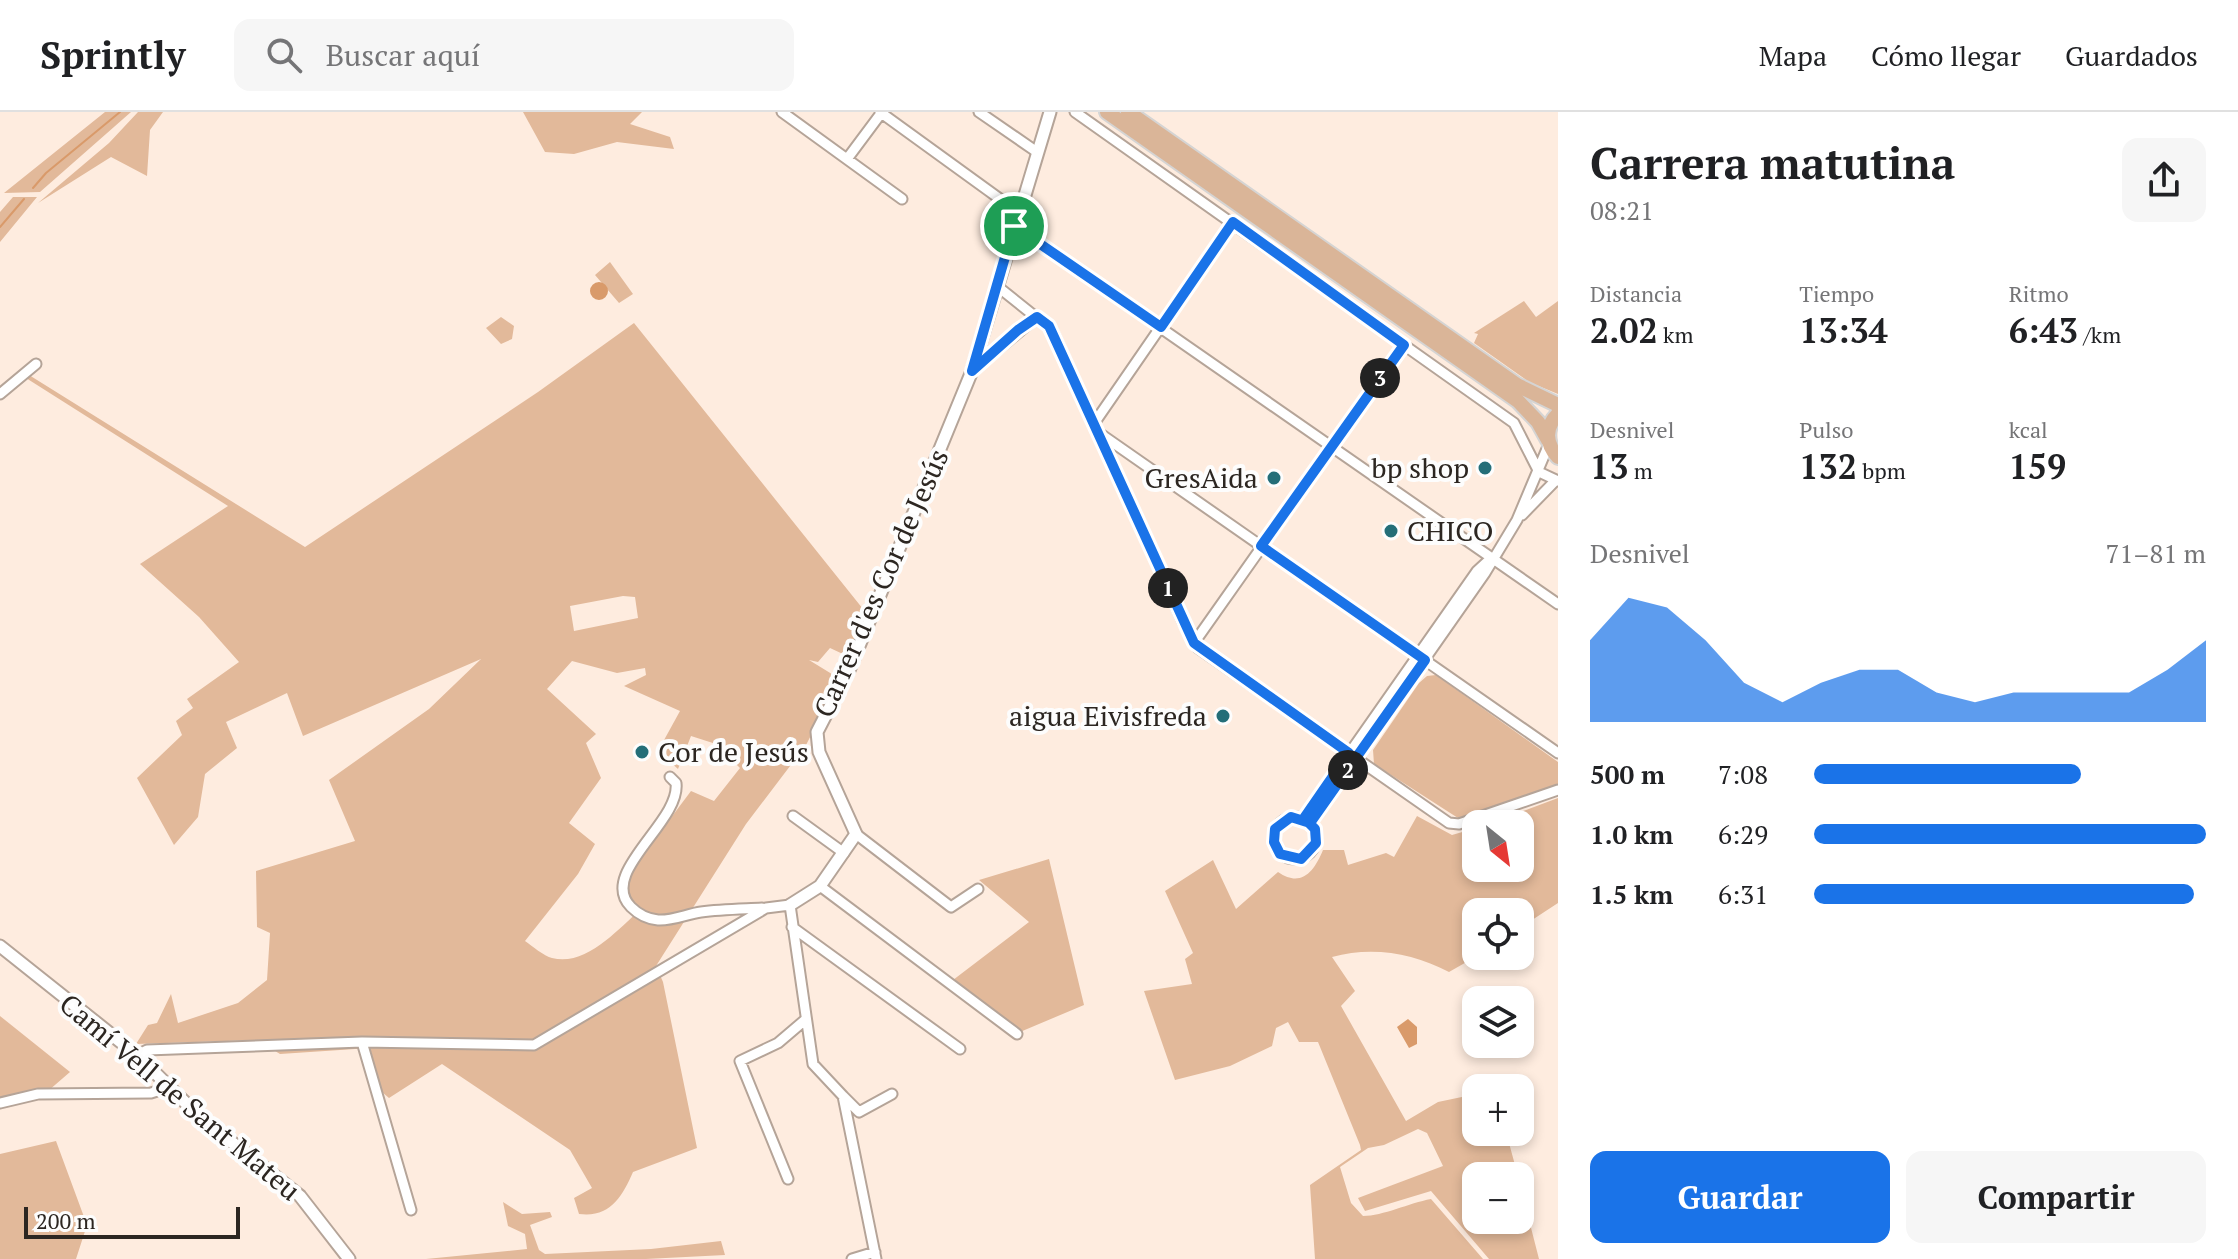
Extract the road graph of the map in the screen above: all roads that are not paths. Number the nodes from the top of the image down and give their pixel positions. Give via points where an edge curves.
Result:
1 (782, 112) edge
2 (881, 112) edge
3 (979, 112) edge
4 (1050, 112) edge
5 (1075, 112) edge
6 (1107, 112) edge
7 (1128, 112) edge
8 (1037, 152) junction
9 (847, 159) junction
10 (902, 199) dead end
11 (1018, 212) junction
12 (1233, 222) junction
13 (1014, 226) junction
14 (997, 286) junction
15 (1037, 317) junction
16 (1400, 317) junction
17 (1161, 327) junction
18 (1390, 332) junction
19 (1404, 345) junction
20 (36, 364) dead end
21 (972, 371) junction
22 (0, 394) edge
23 (1558, 405) edge
24 (1558, 414) edge
25 (1095, 422) junction
26 (1100, 433) junction
27 (1548, 442) junction
28 (1333, 445) junction
29 (1558, 457) edge
30 (1135, 458) junction
31 (1539, 472) junction
32 (1118, 475) junction
33 (1557, 482) edge
34 (1517, 520) junction
35 (1261, 546) junction
36 (1491, 558) junction
37 (1558, 604) edge
38 (1194, 643) junction
39 (1421, 658) junction
40 (1558, 753) edge
41 (1353, 755) junction
42 (670, 777) dead end
43 (1558, 790) edge
44 (793, 816) dead end
45 (1307, 820) junction
46 (856, 834) junction
47 (844, 853) junction
48 (820, 886) junction
49 (978, 889) dead end
50 (790, 905) junction
51 (766, 908) junction
52 (792, 927) junction
53 (0, 946) edge
54 (805, 1020) junction
55 (1017, 1034) dead end
56 (362, 1042) junction
57 (960, 1049) dead end
58 (137, 1055) junction
59 (170, 1087) junction
60 (892, 1094) dead end
61 (843, 1096) junction
62 (0, 1103) edge
63 (788, 1179) dead end
64 (411, 1210) dead end
65 (876, 1256) edge
66 (349, 1259) edge
67 (852, 1259) edge

1 - 9 street
2 - 9 street
2 - 11 street
3 - 8 street
4 - 8 street, Carrer d'es Cor de Jesús
5 - 12 street
6 - 16 main road
7 - 23 main road via 1517,385
8 - 11 street, Carrer d'es Cor de Jesús
9 - 10 street
11 - 13 street, Carrer d'es Cor de Jesús
12 - 17 street
12 - 18 street
13 - 14 street, Carrer d'es Cor de Jesús
13 - 17 street
14 - 15 street
14 - 21 street, Carrer d'es Cor de Jesús
15 - 21 street
15 - 25 street via 1052,330
16 - 18 street
16 - 27 main road via 1518,401
17 - 25 street
17 - 28 street
18 - 19 street
19 - 28 street
19 - 31 street via 1514,423
20 - 22 street
21 - 46 street, Carrer d'es Cor de Jesús via 850,668 817,732 819,752
24 - 27 main road
25 - 26 street
26 - 30 street
26 - 32 street
27 - 29 main road
27 - 31 street
28 - 35 street
28 - 36 street
30 - 32 street via 1124,463
30 - 35 street
31 - 33 street
31 - 34 street
32 - 38 street
33 - 34 street
34 - 36 street
35 - 38 street
35 - 39 street
36 - 37 street
36 - 39 street
38 - 41 street
39 - 40 street
39 - 41 street
41 - 43 street via 1454,824
41 - 45 street
42 - 51 street via 676,783 675,800 626,872 627,903 646,918 662,920
44 - 47 street
45 - 45 street via 1291,817 1275,829 1280,854 1301,859 1313,850 1317,836
46 - 47 street
46 - 49 street via 951,907
47 - 48 street
48 - 50 street
48 - 55 street
50 - 51 street
50 - 52 street
51 - 56 street via 534,1045
52 - 54 street
52 - 57 street
53 - 58 street, Camí Vell de Sant Mateu
54 - 61 street via 813,1064
54 - 63 street via 778,1043 740,1061
56 - 58 street via 147,1050
56 - 64 street
58 - 59 street, Camí Vell de Sant Mateu
59 - 62 street via 151,1093 38,1094
59 - 66 street, Camí Vell de Sant Mateu via 300,1196
60 - 61 street via 859,1112
61 - 65 street
65 - 67 street

